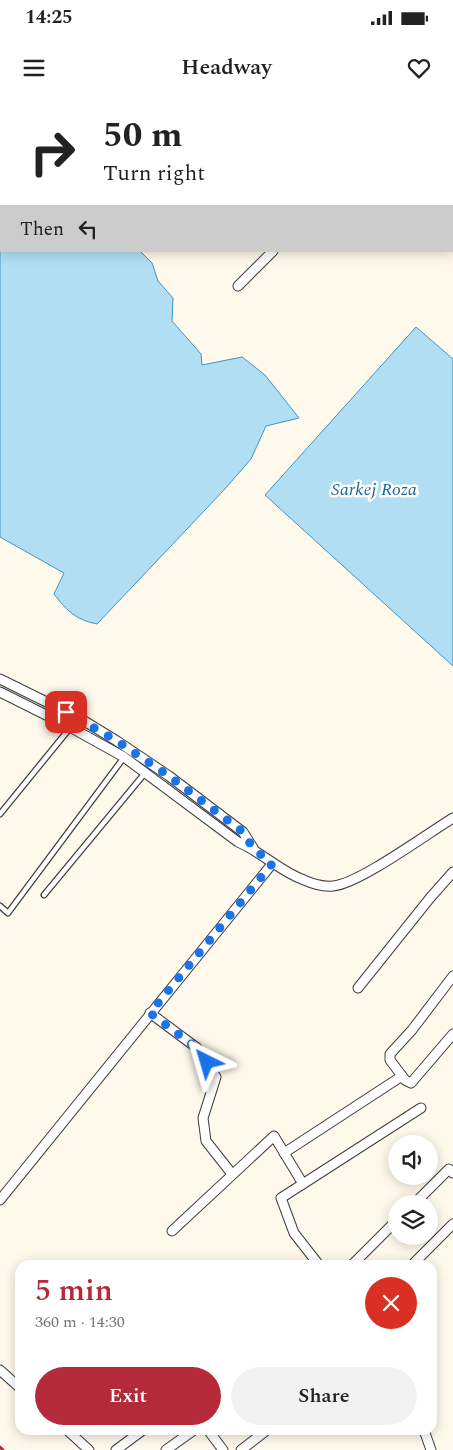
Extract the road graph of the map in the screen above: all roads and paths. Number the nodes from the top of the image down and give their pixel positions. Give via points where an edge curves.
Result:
1 (272, 252) edge
2 (238, 286) dead end
3 (0, 679) edge
4 (0, 692) edge
5 (29, 693) junction
6 (23, 703) junction
7 (70, 727) junction
8 (130, 749) junction
9 (124, 757) junction
10 (145, 772) junction
11 (201, 800) junction
12 (194, 809) junction
13 (0, 814) edge
14 (453, 818) edge
15 (253, 848) junction
16 (272, 864) junction
17 (453, 872) edge
18 (44, 895) dead end
19 (0, 906) edge
20 (453, 976) edge
21 (358, 988) dead end
22 (150, 1013) junction
23 (453, 1034) edge
24 (402, 1076) junction
25 (421, 1108) dead end
26 (284, 1153) junction
27 (453, 1173) edge
28 (232, 1174) junction
29 (303, 1184) junction
30 (423, 1195) edge
31 (0, 1200) edge
32 (453, 1224) edge
33 (388, 1229) edge
34 (172, 1231) dead end
35 (315, 1260) edge
36 (357, 1260) edge
37 (417, 1260) edge
38 (0, 1370) edge
39 (15, 1384) edge
40 (72, 1435) edge
41 (136, 1435) edge
42 (187, 1435) edge
43 (212, 1435) edge
44 (260, 1435) edge
45 (426, 1435) edge
46 (89, 1450) edge
47 (116, 1450) edge
48 (166, 1450) edge
49 (223, 1450) edge
50 (241, 1450) edge
51 (431, 1450) edge

1 - 2 street
3 - 5 street
4 - 6 street
5 - 6 street
5 - 8 street
6 - 7 street
7 - 9 street
7 - 13 lane
8 - 9 lane
8 - 11 street
9 - 10 street
9 - 19 lane via 8,913
10 - 12 street
10 - 18 lane
11 - 12 street
11 - 15 street via 243,832
12 - 15 street via 238,842
14 - 16 street via 374,869 335,886 320,886
15 - 16 street
16 - 22 street
17 - 21 street
20 - 24 street via 390,1054 390,1060
22 - 28 street via 197,1048 216,1076 203,1118 206,1141
22 - 31 street
23 - 24 street via 416,1079 411,1083
24 - 26 street
25 - 29 street
26 - 28 street via 274,1136
26 - 29 street
27 - 30 street via 448,1169
28 - 34 street
29 - 35 street via 281,1198 294,1232
32 - 37 street
33 - 36 street
38 - 39 street
40 - 46 street
41 - 47 street
42 - 48 street
43 - 49 street
44 - 50 street
45 - 51 street

